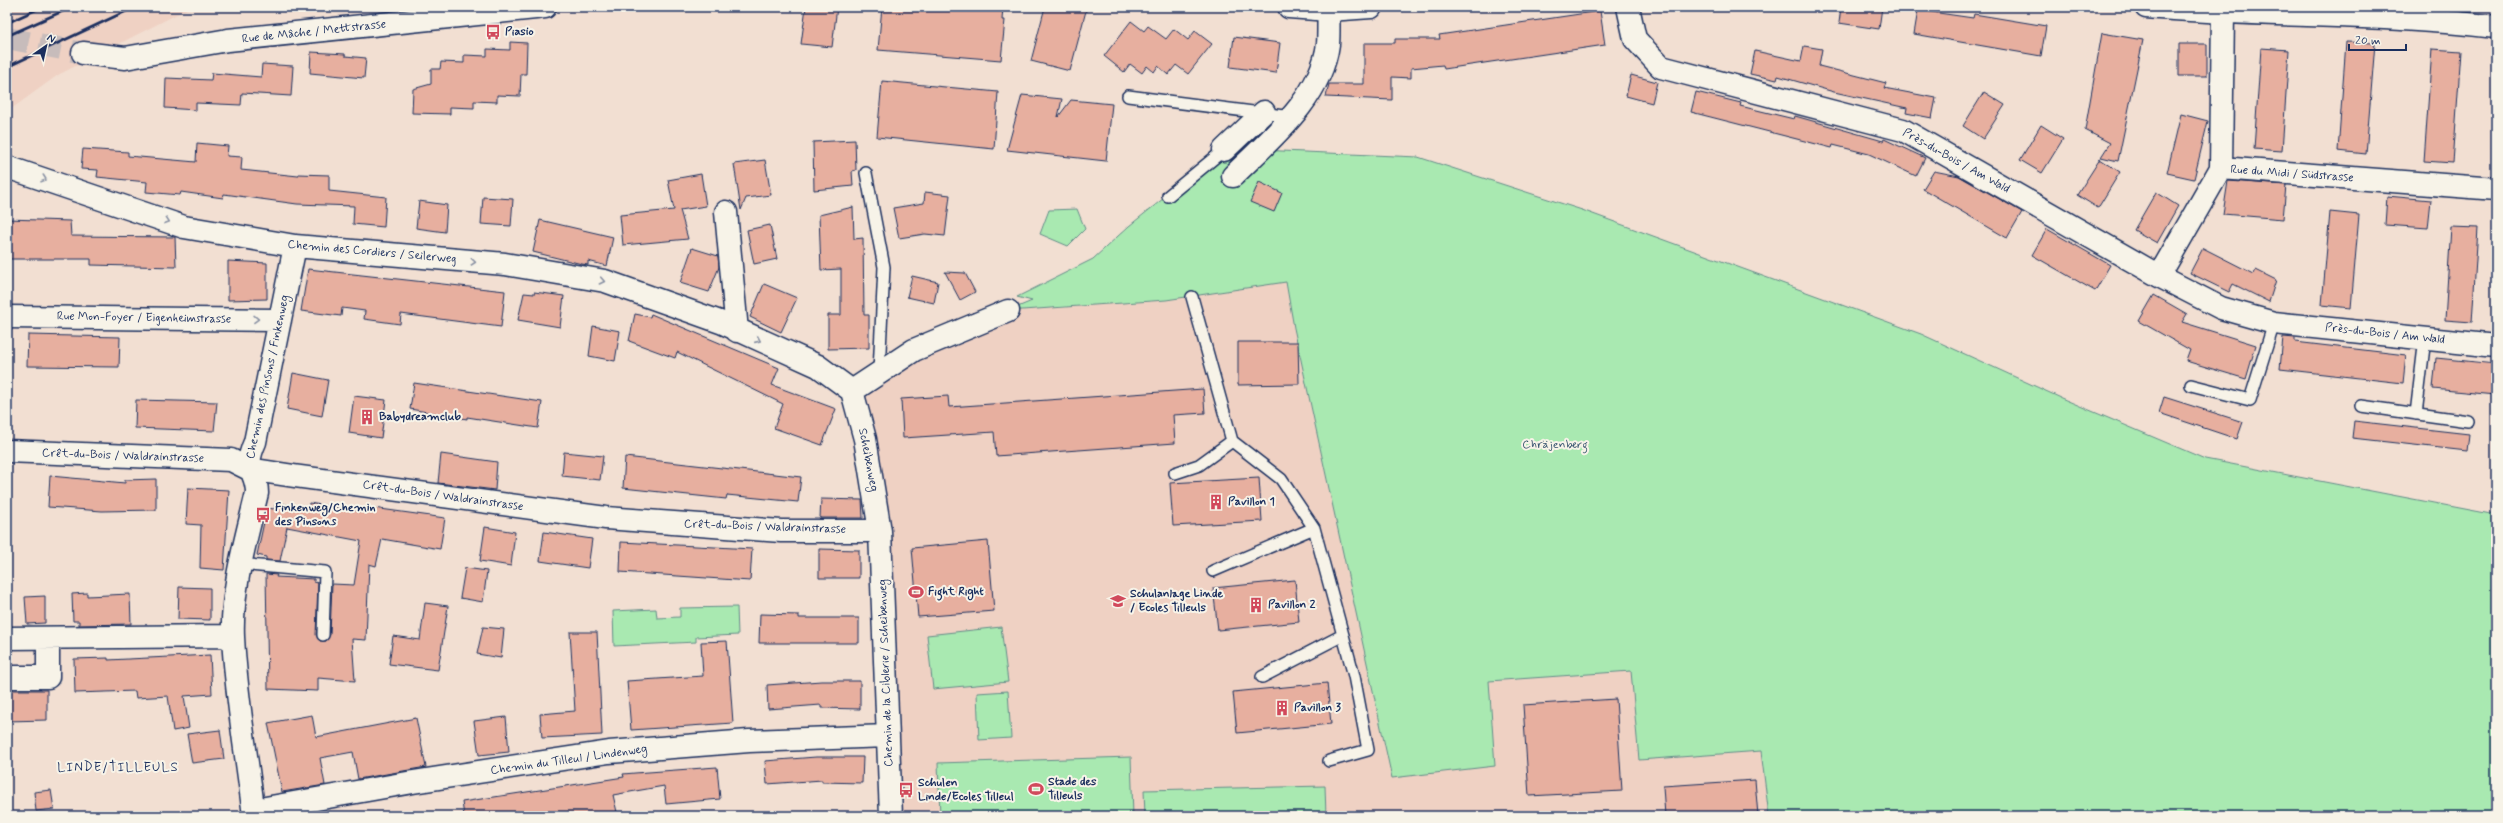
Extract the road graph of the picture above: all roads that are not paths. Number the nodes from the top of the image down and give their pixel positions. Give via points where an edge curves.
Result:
1 (545, 7) edge
2 (1290, 7) edge
3 (1371, 7) edge
4 (1628, 7) edge
5 (2146, 7) edge
6 (1329, 10) junction
7 (2223, 12) junction
8 (2496, 27) edge
9 (83, 54) tunnel mouth
10 (1128, 96) dead end
11 (1180, 96) dead end
12 (1264, 112) junction
13 (1294, 117) junction
14 (1224, 150) joint
15 (7, 167) edge
16 (2221, 168) junction
17 (866, 173) dead end
18 (1233, 176) dead end
19 (2496, 188) edge
20 (1168, 196) dead end
21 (726, 212) dead end
22 (295, 246) junction
23 (2159, 276) junction
24 (1192, 297) dead end
25 (1008, 311) dead end
26 (7, 317) edge
27 (280, 320) junction
28 (2274, 323) junction
29 (738, 331) junction
30 (2425, 338) junction
31 (2496, 346) edge
32 (879, 372) junction
33 (2191, 385) dead end
34 (852, 391) junction
35 (2361, 406) dead end
36 (2416, 414) junction
37 (2468, 421) dead end
38 (1232, 441) junction
39 (7, 451) edge
40 (249, 469) junction
41 (1175, 473) dead end
42 (1314, 528) junction
43 (880, 531) junction
44 (240, 564) junction
45 (1213, 571) dead end
46 (1343, 634) junction
47 (324, 635) dead end
48 (233, 636) junction
49 (7, 638) edge
50 (48, 638) junction
51 (1262, 677) dead end
52 (7, 678) edge
53 (888, 736) junction
54 (1329, 761) dead end
55 (254, 813) edge
56 (891, 816) edge

1 - 9 street, Rue de Mâche / Mettstrasse via 228,40 131,57 111,58
2 - 6 street
3 - 6 street
4 - 23 street, Près-du-Bois / Am Wald via 1635,39 1661,67 1903,130
5 - 7 street
6 - 13 street via 1328,45 1320,70
7 - 8 street via 2404,17
7 - 16 street, Rue du Midi / Südstrasse
10 - 12 lane
11 - 12 lane
12 - 13 lane
12 - 14 street
13 - 18 street
14 - 20 lane
15 -> 22 street, Chemin des Cordiers / Seilerweg via 184,227
16 - 19 street, Rue du Midi / Südstrasse
16 - 23 street
17 - 32 lane via 884,267
21 - 29 street
22 - 27 street, Chemin des Pinsons / Finkenweg
22 -> 29 street, Chemin des Cordiers / Seilerweg via 505,264 605,281 723,323
23 - 28 street, Près-du-Bois / Am Wald via 2221,308
24 - 38 lane
25 - 32 street via 914,350
26 -> 27 street, Rue Mon-Foyer / Eigenheimstrasse
27 - 40 street, Chemin des Pinsons / Finkenweg via 255,442 250,453
28 - 30 street, Près-du-Bois / Am Wald
28 - 33 lane via 2250,400
29 -> 34 street, Chemin des Cordiers / Seilerweg via 818,366
30 - 31 street, Près-du-Bois / Am Wald
30 - 36 lane
32 - 34 street
34 - 43 street, Scheibenweg via 865,439
35 - 36 lane
36 - 37 lane
38 - 41 lane via 1199,465
38 - 42 lane via 1281,480
39 - 40 street, Crêt-du-Bois / Waldrainstrasse via 231,460
40 - 43 street, Crêt-du-Bois / Waldrainstrasse via 606,518 781,531
40 - 44 street, Chemin des Pinsons / Finkenweg via 257,484 257,493
42 - 45 lane
42 - 46 lane
43 - 53 street, Chemin de la Ciblerie / Scheibenweg
44 - 47 lane via 325,572
44 - 48 street, Chemin des Pinsons / Finkenweg
46 - 51 lane
46 - 54 lane via 1368,750
48 - 50 street
48 - 55 street, Chemin des Pinsons / Finkenweg
49 - 50 street
50 - 52 street via 48,677
53 - 55 street, Chemin du Tilleul / Lindenweg via 749,741 609,752 413,782
53 - 56 street, Chemin de la Ciblerie / Scheibenweg

